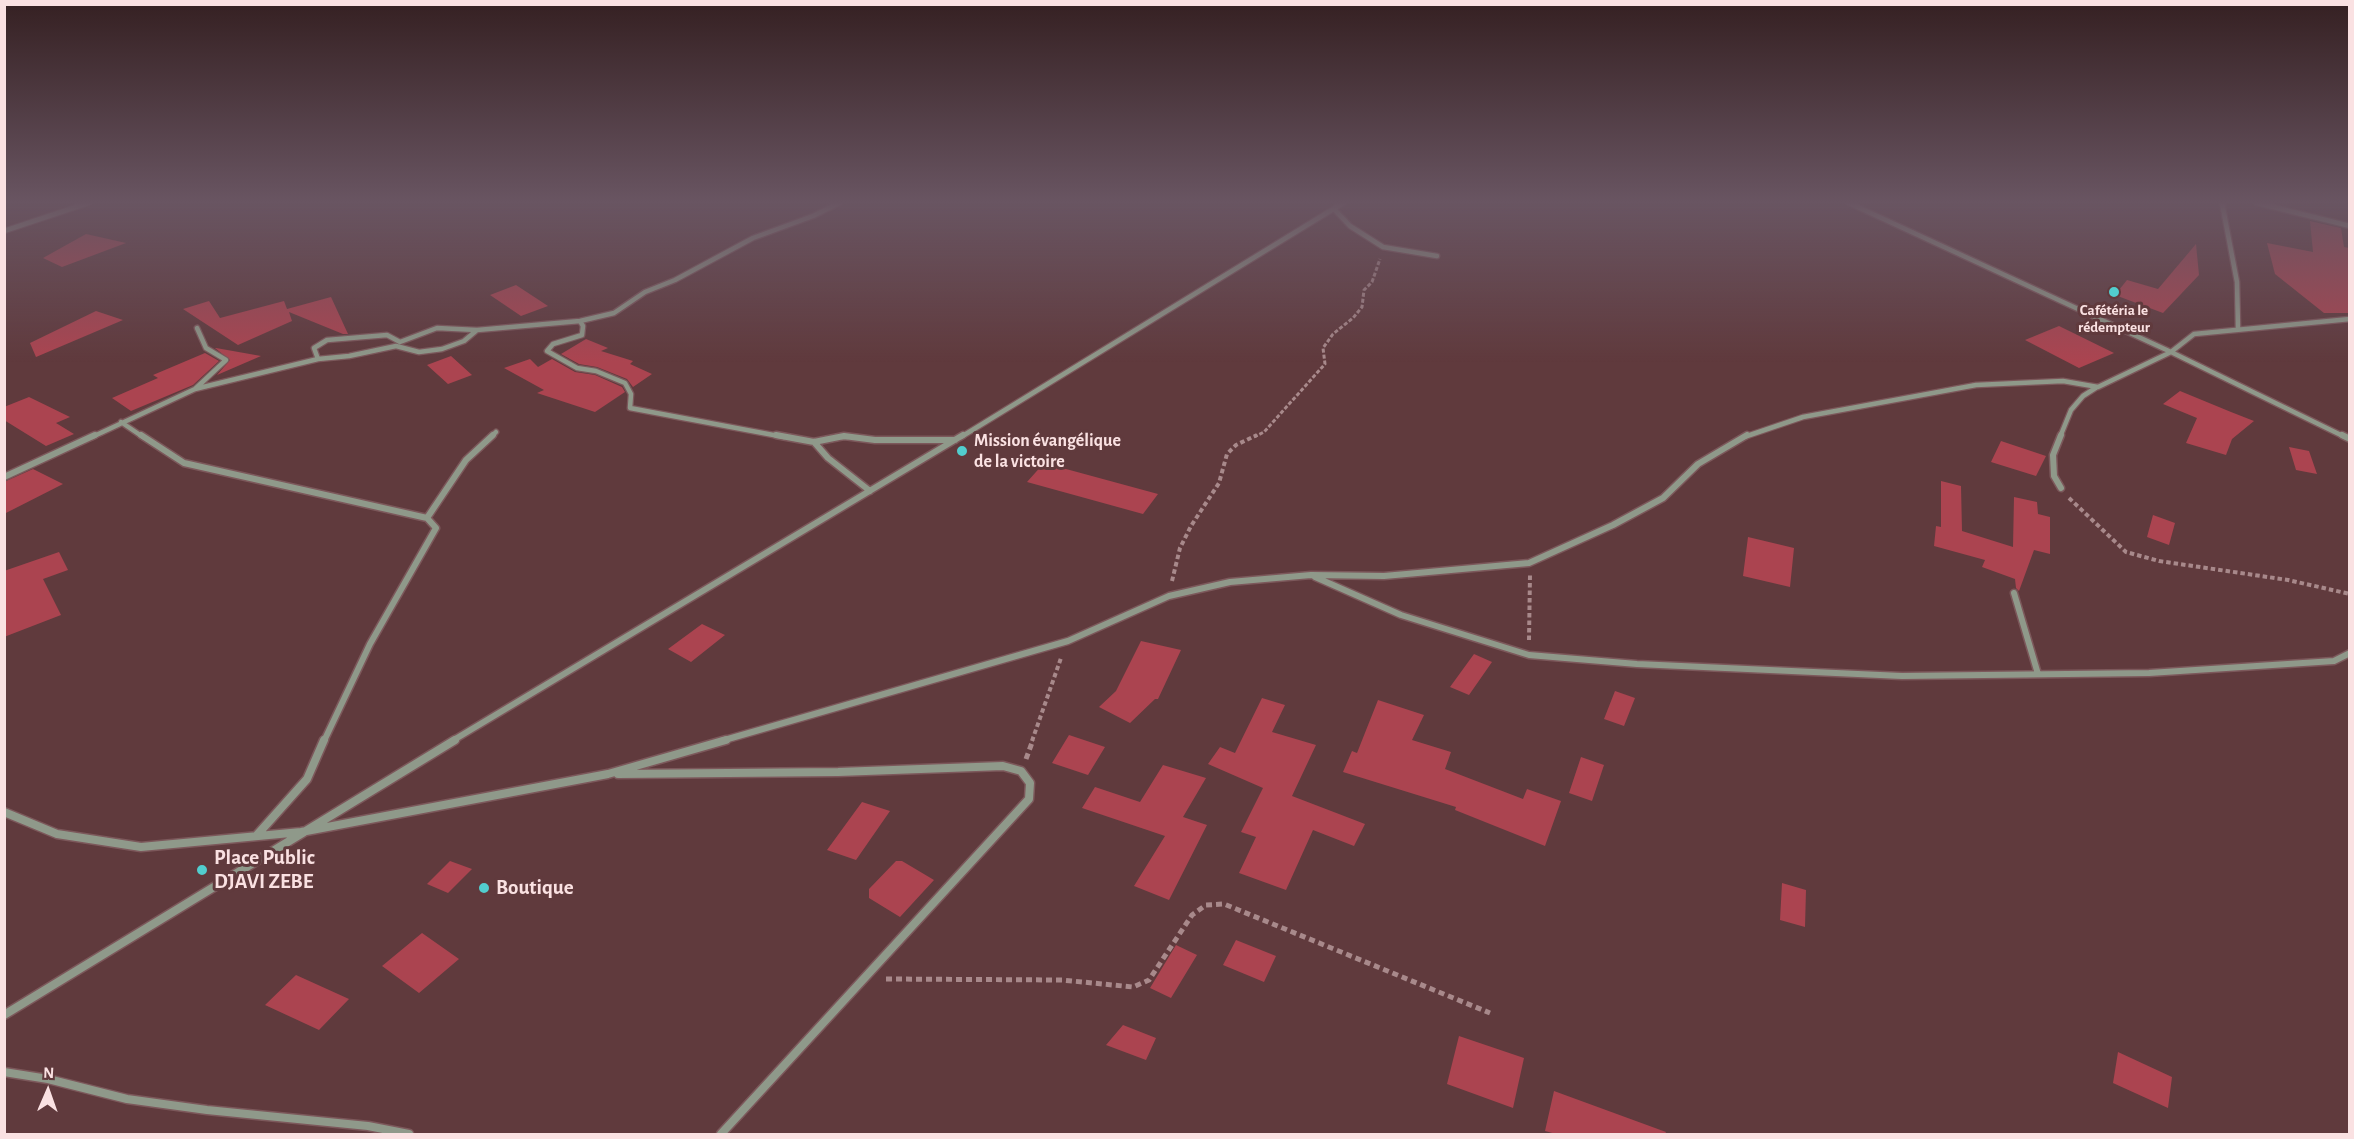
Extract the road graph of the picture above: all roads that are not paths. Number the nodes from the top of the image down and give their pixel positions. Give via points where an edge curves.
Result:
1 (719, 256) edge
2 (1259, 256) edge
3 (1964, 256) edge
4 (2232, 256) edge
5 (2349, 319) edge
6 (580, 321) junction
7 (197, 328) dead end
8 (2238, 328) junction
9 (477, 330) junction
10 (398, 344) junction
11 (2171, 352) junction
12 (318, 359) junction
13 (2098, 387) junction
14 (195, 389) junction
15 (121, 422) junction
16 (496, 432) dead end
17 (2349, 439) edge
18 (955, 440) junction
19 (814, 442) junction
20 (4, 477) edge
21 (2061, 488) road end
22 (870, 491) junction
23 (427, 518) junction
24 (1311, 575) junction
25 (2014, 593) dead end
26 (2349, 653) edge
27 (2038, 674) junction
28 (608, 774) junction
29 (4, 812) edge
30 (301, 832) junction
31 (256, 835) junction
32 (4, 1016) edge
33 (4, 1072) edge
34 (409, 1134) edge
35 (721, 1134) edge

1 - 6 street via 645,292 614,313
2 - 18 street
3 - 11 street
4 - 8 street
5 - 8 street
6 - 9 street
6 - 19 street via 582,335 553,344 547,351 577,368 596,371 625,384 632,394 630,408
7 - 14 street via 206,348 226,360
8 - 11 street via 2194,334
9 - 10 street via 437,328
9 - 10 street via 464,341 442,349 419,351
10 - 12 street
10 - 12 street via 387,335 327,340 314,348
11 - 13 street
11 - 17 street
12 - 14 street
13 - 21 street via 2071,410 2053,455 2054,476
13 - 24 street via 2063,381 1976,385 1803,417 1748,435 1698,464 1663,498 1529,563 1384,576
14 - 15 street
15 - 20 street
15 - 23 street via 184,463
16 - 23 street via 466,460
18 - 19 street via 844,436
18 - 22 street
19 - 22 street
22 - 30 street
23 - 31 street via 436,528 370,644 307,779
24 - 27 street via 1401,615 1529,654 1637,664 1902,676
24 - 28 street via 1230,582 1169,596 1068,640
25 - 27 street
26 - 27 street via 2334,661 2255,667
28 - 30 street
28 - 35 street via 1003,766 1021,771 1030,783 1029,799
29 - 31 street via 57,834 141,847
30 - 31 street
30 - 32 street
33 - 34 street via 127,1099

